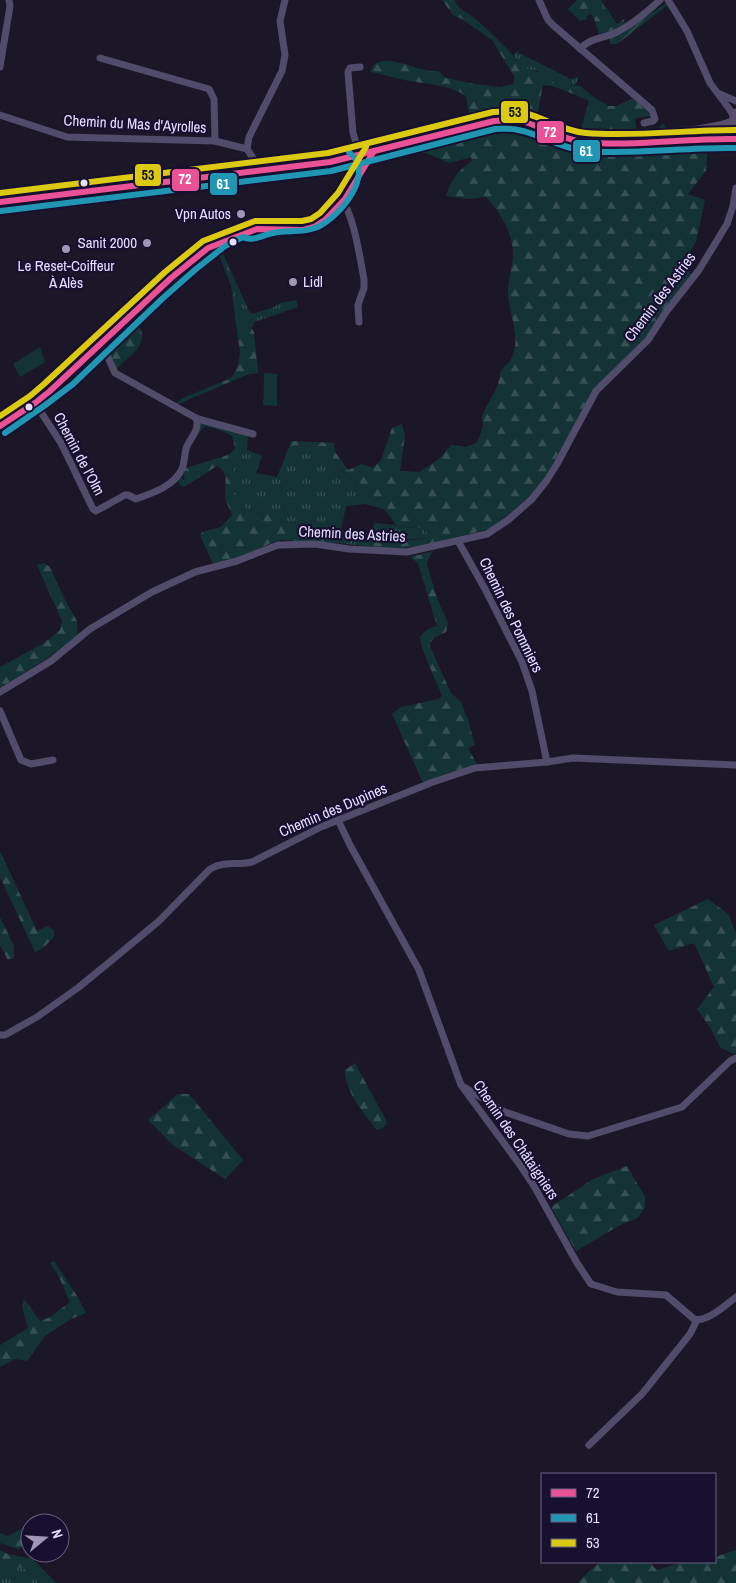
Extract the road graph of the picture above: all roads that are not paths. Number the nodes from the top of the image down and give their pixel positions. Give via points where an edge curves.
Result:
1 (9, 0) edge
2 (285, 0) edge
3 (539, 0) edge
4 (660, 0) edge
5 (668, 0) edge
6 (580, 49) junction
7 (100, 58) dead end
8 (0, 67) edge
9 (360, 67) dead end
10 (717, 92) junction
11 (736, 101) edge
12 (0, 116) edge
13 (734, 117) edge
14 (644, 123) dead end
15 (736, 140) edge
16 (215, 141) junction
17 (640, 141) junction
18 (246, 149) junction
19 (374, 151) junction
20 (360, 155) junction
21 (344, 159) junction
22 (258, 171) junction
23 (736, 188) edge
24 (341, 199) junction
25 (0, 202) edge
26 (359, 322) dead end
27 (102, 344) junction
28 (35, 403) junction
29 (196, 418) junction
30 (0, 426) edge
31 (253, 434) dead end
32 (458, 541) junction
33 (0, 692) edge
34 (0, 711) edge
35 (53, 760) dead end
36 (547, 762) junction
37 (736, 765) edge
38 (338, 820) junction
39 (0, 1035) edge
40 (736, 1058) edge
41 (461, 1086) junction
42 (736, 1297) edge
43 (698, 1320) junction
44 (589, 1445) dead end

1 - 8 street
2 - 18 street via 280,20 284,55 282,71
3 - 6 street via 551,23
4 - 6 street via 625,28 593,40
5 - 10 street
6 - 14 street via 652,110 655,119
7 - 16 street via 209,89 214,99
9 - 20 street via 350,68 348,72 353,134
10 - 11 street
10 - 13 street
12 - 16 street, Chemin du Mas d'Ayrolles via 67,137
13 - 15 main road via 732,130
13 - 17 main road via 720,126
15 - 17 main road
16 - 18 street, Chemin du Mas d'Ayrolles
17 - 19 main road via 584,142 524,122 506,120 490,121
18 - 22 street
19 - 20 main road
19 - 24 street via 358,181
20 - 21 main road
21 - 22 main road
21 - 24 street via 350,166 350,173
22 - 25 main road
23 - 32 street, Chemin des Astries via 727,224 699,270 648,340 596,391 547,480 532,499 508,520 487,534
24 - 26 street via 352,224 364,279 358,305
24 - 27 street via 312,220 273,224 208,248 171,278
27 - 28 street
27 - 29 street via 115,373
28 - 29 street, Chemin de l'Olm via 61,443 96,511 125,495 136,499 146,496 174,479 182,468 185,451 197,429
28 - 30 street
29 - 31 street
32 - 33 street, Chemin des Astries via 407,552 314,544 278,545 237,561 195,572 152,592 90,629 51,661
32 - 36 street, Chemin des Pommiers via 522,662 532,691
34 - 35 street via 21,760 31,764
36 - 37 street, Chemin des Dupines via 573,758
36 - 38 street, Chemin des Dupines via 475,768
38 - 39 street, Chemin des Dupines via 252,862 226,863 210,869 148,932 79,987 37,1016
38 - 41 street, Chemin des Châtaigniers via 419,970
40 - 41 street via 682,1107 588,1136 569,1134 505,1112
41 - 43 street, Chemin des Châtaigniers via 534,1186 591,1284 617,1292 666,1295
42 - 43 street via 708,1317
43 - 44 street via 642,1394

